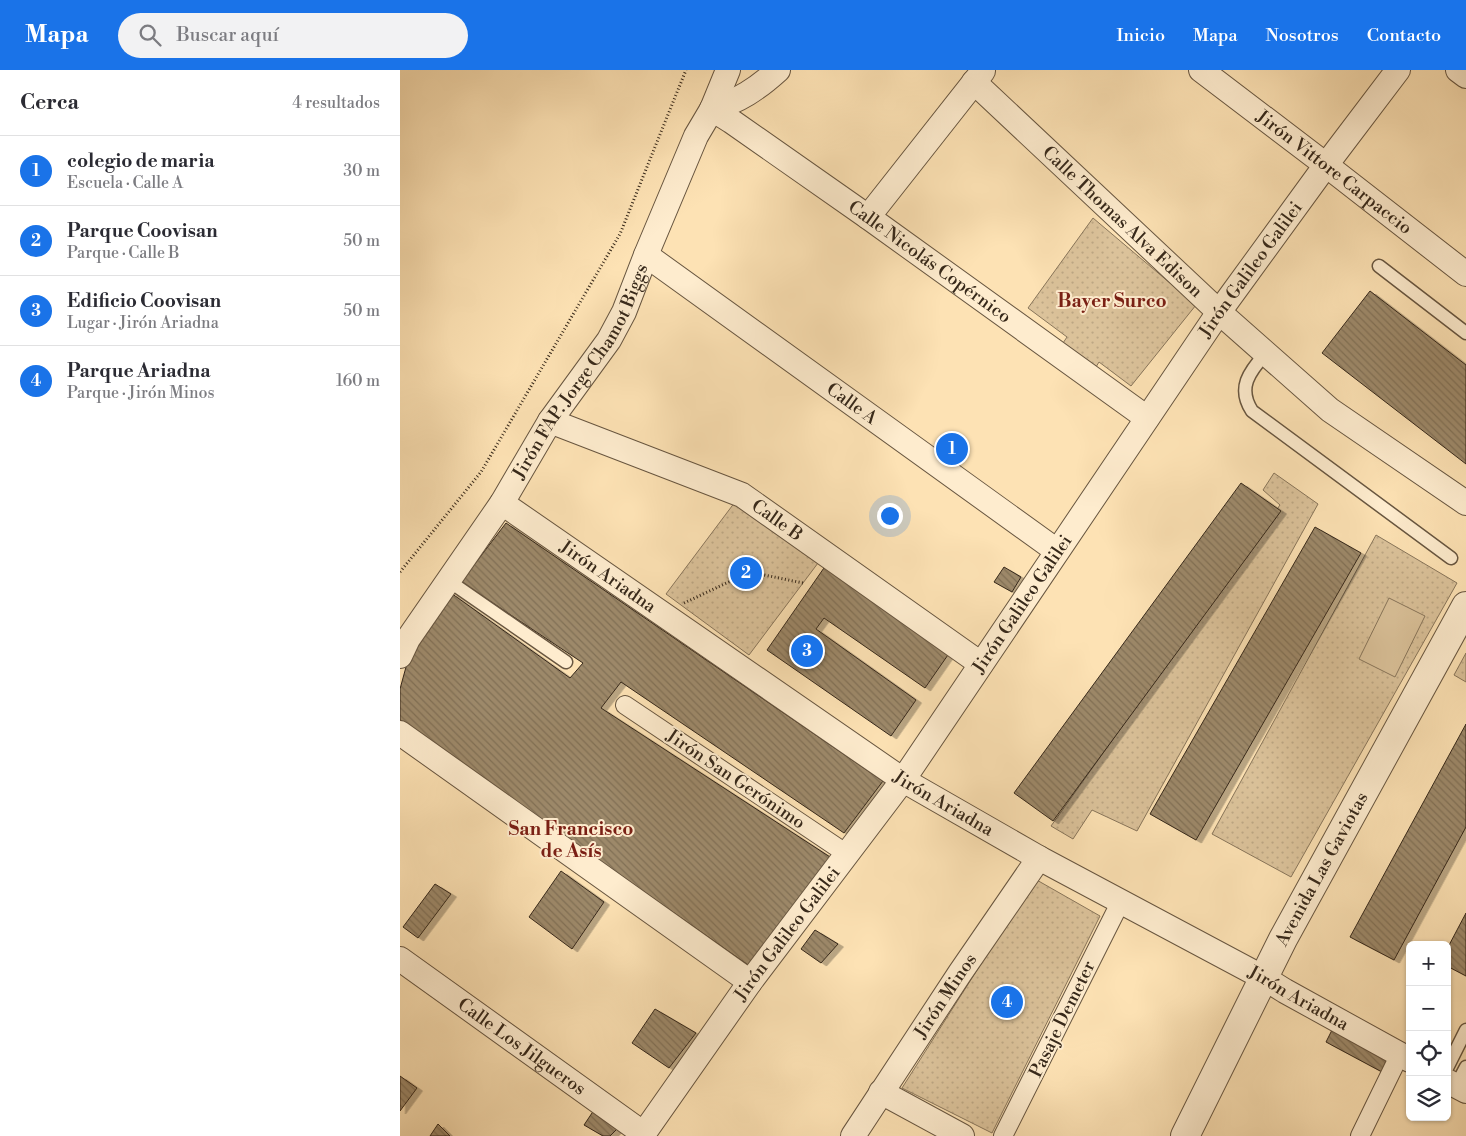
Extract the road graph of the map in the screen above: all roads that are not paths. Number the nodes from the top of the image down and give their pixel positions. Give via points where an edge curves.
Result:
1 (728, 70) edge
2 (778, 70) edge
3 (1201, 70) edge
4 (1398, 70) edge
5 (1458, 70) edge
6 (979, 76) edge
7 (1466, 76) edge
8 (712, 109) junction
9 (1326, 165) junction
10 (868, 217) junction
11 (646, 255) junction
12 (1379, 266) dead end
13 (1466, 274) edge
14 (1219, 312) junction
15 (1466, 334) edge
16 (1266, 353) junction
17 (1147, 418) junction
18 (550, 421) junction
19 (502, 503) junction
20 (1466, 503) edge
21 (1057, 551) junction
22 (1451, 558) dead end
23 (449, 580) junction
24 (1466, 606) edge
25 (400, 656) edge
26 (566, 662) dead end
27 (981, 664) junction
28 (625, 705) dead end
29 (400, 733) edge
30 (903, 780) junction
31 (847, 854) junction
32 (1039, 858) junction
33 (1121, 901) junction
34 (400, 959) edge
35 (1264, 978) junction
36 (750, 982) junction
37 (1466, 1030) edge
38 (1405, 1057) edge
39 (1457, 1078) edge
40 (881, 1092) junction
41 (643, 1135) edge
42 (853, 1136) edge
43 (962, 1136) edge
44 (1003, 1136) edge
45 (1185, 1136) edge
46 (1360, 1136) edge

1 - 8 street, Jirón FAP. Jorge Chamot Biggs
2 - 8 street via 745,96
3 - 9 street, Jirón Vittore Carpaccio
4 - 9 street, Jirón Galileo Galilei
5 - 7 street
6 - 10 street
6 - 14 street, Calle Thomas Alva Edison
8 - 10 street, Calle Nicolás Copérnico
8 - 11 street, Jirón FAP. Jorge Chamot Biggs via 696,136
9 - 13 street, Jirón Vittore Carpaccio
9 - 14 street, Jirón Galileo Galilei
10 - 17 street, Calle Nicolás Copérnico
11 - 18 street, Jirón FAP. Jorge Chamot Biggs via 624,312 609,340
11 - 21 street, Calle A
12 - 15 lane
14 - 16 street, Calle Thomas Alva Edison
14 - 17 street, Jirón Galileo Galilei
16 - 20 street, Calle Thomas Alva Edison via 1330,410
16 - 22 lane via 1254,366 1244,389 1252,411
17 - 21 street, Jirón Galileo Galilei
18 - 19 street, Jirón FAP. Jorge Chamot Biggs
18 - 27 street, Calle B via 742,495
19 - 23 street, Jirón FAP. Jorge Chamot Biggs
19 - 30 street, Jirón Ariadna
21 - 27 street, Jirón Galileo Galilei
23 - 25 street, Jirón FAP. Jorge Chamot Biggs
23 - 26 lane
24 - 35 street, Avenida Las Gaviotas via 1282,939
27 - 30 street, Jirón Galileo Galilei
28 - 31 street, Jirón San Gerónimo
29 - 36 street
30 - 31 street, Jirón Galileo Galilei
30 - 32 street, Jirón Ariadna
31 - 36 street, Jirón Galileo Galilei
32 - 33 street, Jirón Ariadna
32 - 40 street, Jirón Minos
33 - 35 street, Jirón Ariadna
33 - 44 street, Pasaje Demeter
34 - 41 street, Calle Los Jilgueros
35 - 38 street, Jirón Ariadna
35 - 45 street, Avenida Las Gaviotas
36 - 41 street, Jirón Galileo Galilei
37 - 39 lane
38 - 46 street
40 - 42 street, Jirón Minos
40 - 43 street

